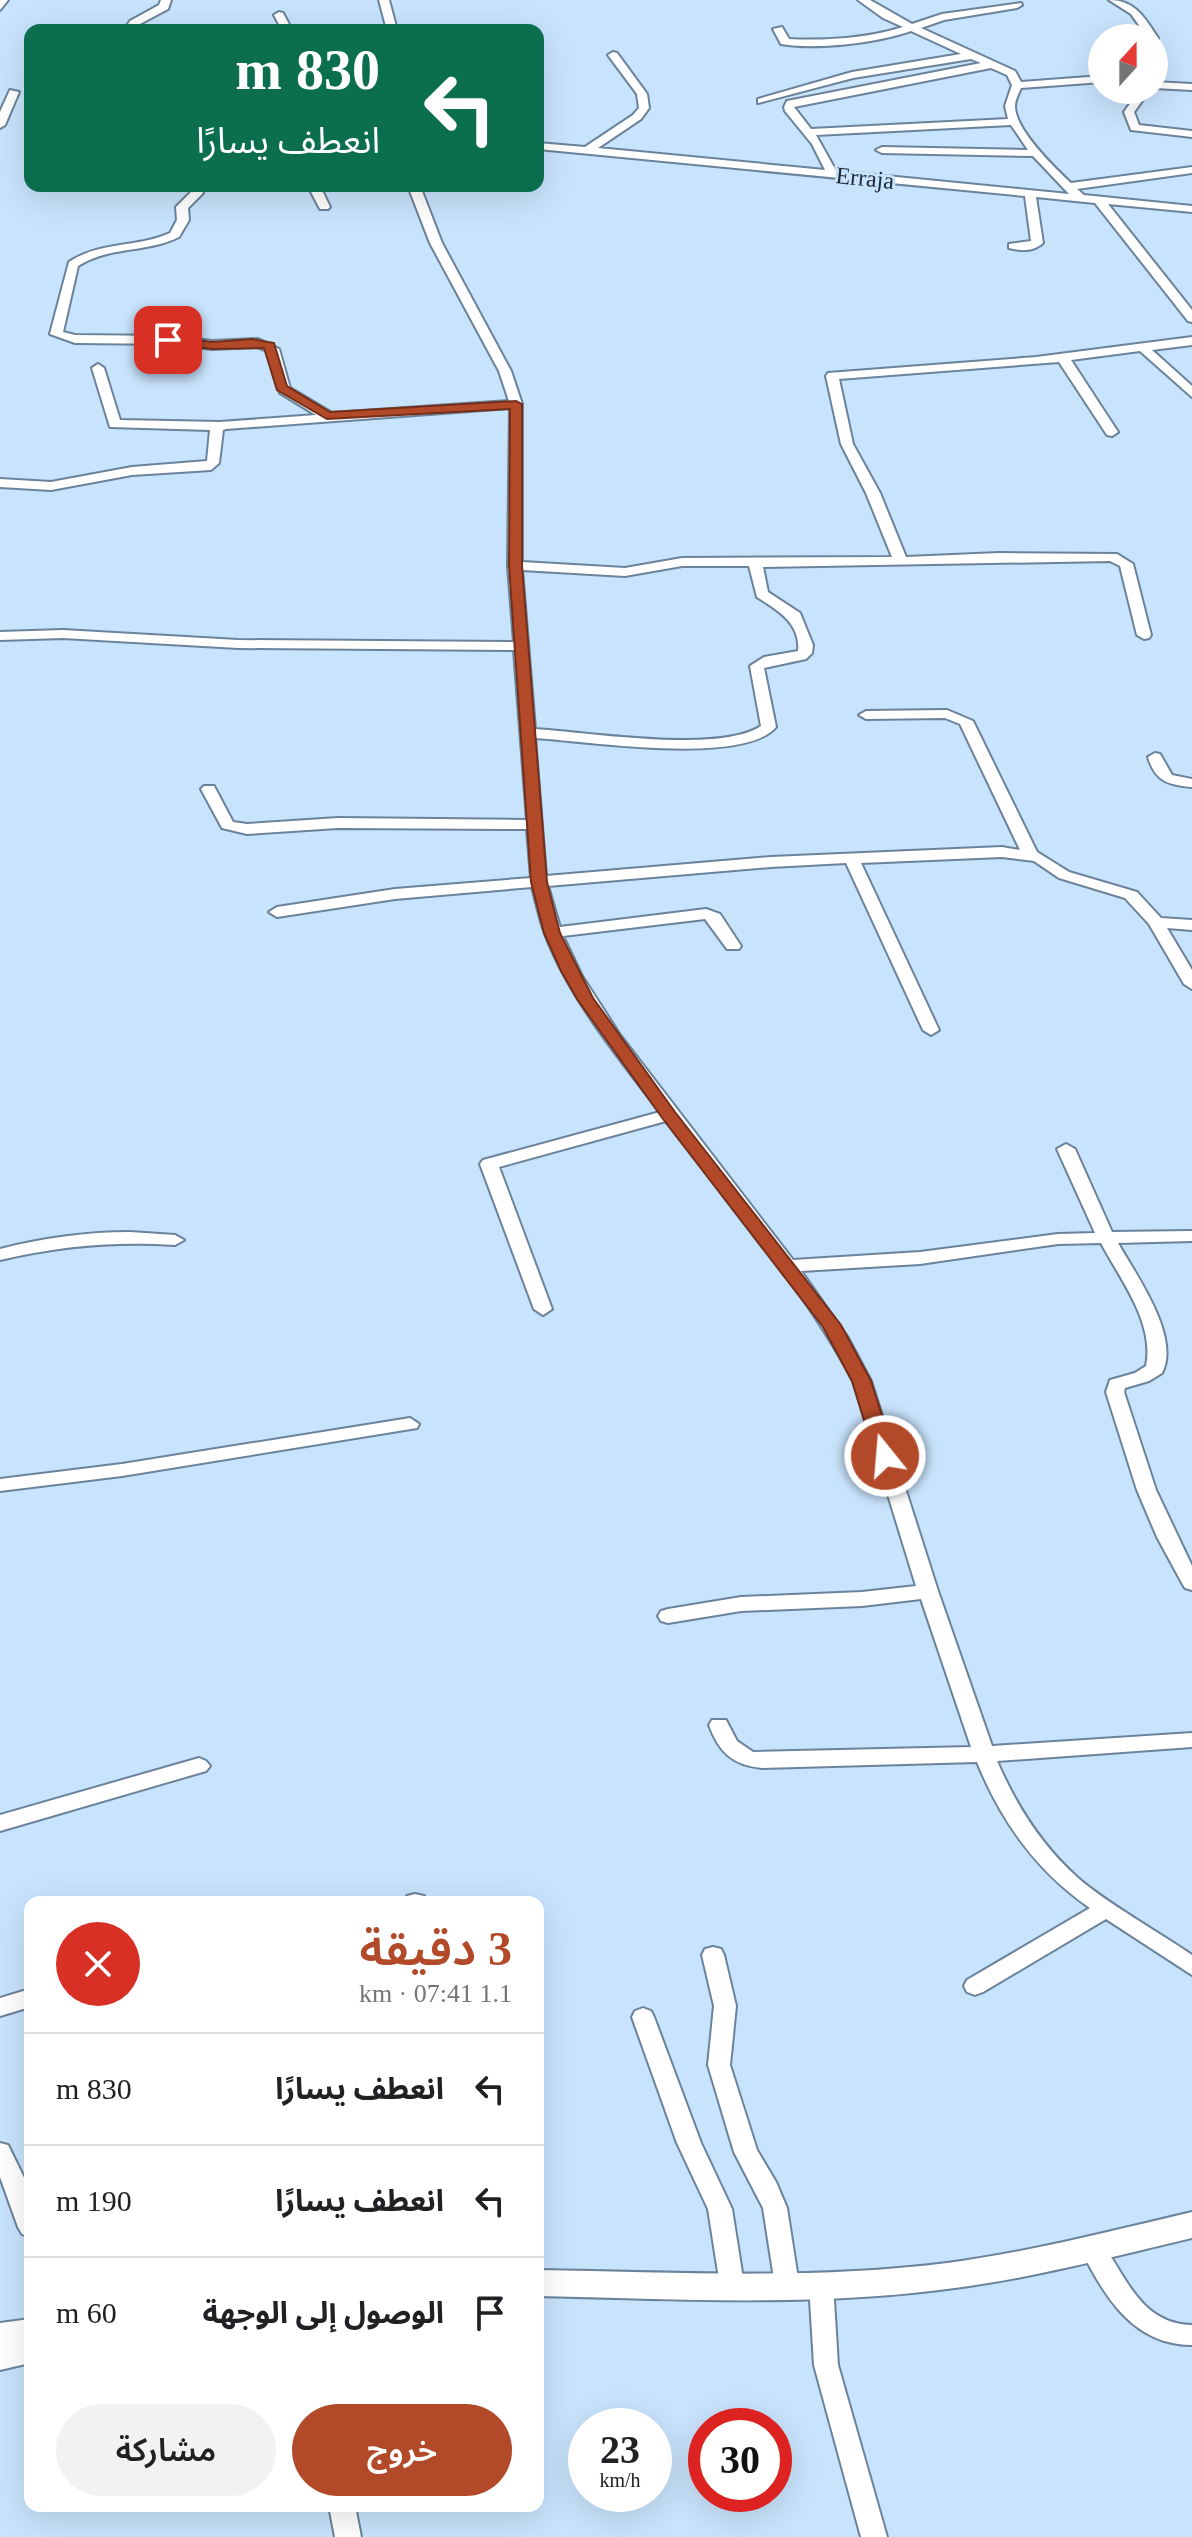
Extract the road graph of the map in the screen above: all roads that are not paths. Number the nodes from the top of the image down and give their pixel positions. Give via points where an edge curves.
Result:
1 (3, 0) edge
2 (166, 0) edge
3 (384, 0) edge
4 (863, 0) edge
5 (1114, 0) edge
6 (1017, 5) dead end
7 (0, 7) edge
8 (279, 15) dead end
9 (133, 24) edge
10 (284, 24) edge
11 (390, 24) edge
12 (1143, 24) edge
13 (910, 28) junction
14 (778, 29) dead end
15 (613, 55) dead end
16 (974, 55) junction
17 (994, 64) junction
18 (1088, 80) edge
19 (1017, 85) junction
20 (1168, 86) edge
21 (1192, 87) edge
22 (0, 90) edge
23 (14, 92) junction
24 (24, 93) edge
25 (762, 101) dead end
26 (1135, 104) edge
27 (1016, 122) junction
28 (0, 125) edge
29 (808, 132) junction
30 (1192, 134) edge
31 (544, 147) edge
32 (882, 150) dead end
33 (587, 151) junction
34 (1037, 153) junction
35 (1192, 170) edge
36 (832, 175) junction
37 (1067, 187) junction
38 (197, 192) edge
39 (317, 192) edge
40 (416, 192) edge
41 (1030, 195) junction
42 (1082, 199) junction
43 (1100, 202) junction
44 (324, 207) dead end
45 (1192, 209) edge
46 (1013, 246) dead end
47 (1192, 318) edge
48 (1192, 341) edge
49 (1142, 347) junction
50 (1063, 358) junction
51 (98, 368) dead end
52 (1192, 393) edge
53 (516, 404) junction
54 (327, 416) junction
55 (220, 426) junction
56 (1112, 432) dead end
57 (0, 483) edge
58 (900, 560) junction
59 (755, 563) junction
60 (515, 566) junction
61 (1144, 635) dead end
62 (0, 636) edge
63 (522, 646) junction
64 (866, 715) dead end
65 (528, 733) junction
66 (1155, 757) dead end
67 (1192, 783) edge
68 (209, 789) dead end
69 (535, 825) junction
70 (1030, 854) junction
71 (851, 857) junction
72 (539, 882) junction
73 (277, 912) dead end
74 (1156, 922) junction
75 (1192, 925) edge
76 (552, 933) junction
77 (733, 946) dead end
78 (1192, 984) edge
79 (931, 1030) dead end
80 (669, 1115) junction
81 (1066, 1149) dead end
82 (1192, 1236) edge
83 (1106, 1238) junction
84 (175, 1240) dead end
85 (0, 1255) edge
86 (788, 1266) junction
87 (543, 1309) dead end
88 (410, 1424) dead end
89 (0, 1485) edge
90 (1192, 1583) edge
91 (928, 1591) junction
92 (668, 1616) dead end
93 (719, 1725) dead end
94 (1192, 1740) edge
95 (984, 1754) junction
96 (199, 1766) dead end
97 (0, 1823) edge
98 (1105, 1909) junction
99 (713, 1955) dead end
100 (1192, 1966) edge
101 (975, 1986) dead end
102 (24, 2000) edge
103 (0, 2007) edge
104 (643, 2017) dead end
105 (0, 2152) edge
106 (24, 2208) edge
107 (1192, 2225) edge
108 (1092, 2248) junction
109 (544, 2283) edge
110 (821, 2284) junction
111 (732, 2285) junction
112 (787, 2285) junction
113 (24, 2334) edge
114 (1192, 2335) edge
115 (0, 2337) edge
116 (24, 2350) edge
117 (0, 2356) edge
118 (343, 2512) edge
119 (348, 2537) edge
120 (874, 2537) edge

1 - 7 street
2 - 9 street via 164,7
3 - 11 street
4 - 13 street
5 - 12 street via 1135,12
6 - 13 street via 942,17
8 - 10 street
13 - 14 street via 797,44 785,42
13 - 16 street
15 - 33 street via 642,94 644,108
16 - 17 street
16 - 25 street via 852,75
17 - 19 street via 1011,73
17 - 29 street via 791,103 792,117
18 - 19 street
19 - 27 street via 1010,107
20 - 21 street
22 - 23 street
23 - 24 street
23 - 28 street
26 - 30 street via 1129,112 1135,128
27 - 29 street
27 - 34 street
29 - 36 street
31 - 33 street, Erraja
32 - 34 street
33 - 36 street, Erraja
34 - 37 street
35 - 37 street
36 - 41 street, Erraja
37 - 42 street
38 - 54 street via 182,207 181,226 170,239 102,251 73,264 56,334 75,339 264,344 272,347 284,390
39 - 44 street
40 - 53 street via 436,243 505,371
41 - 42 street, Erraja
41 - 46 street via 1037,243
42 - 43 street, Erraja
43 - 45 street, Erraja
43 - 47 street
48 - 49 street
49 - 50 street
49 - 52 street
50 - 56 street
50 - 58 street via 832,376 847,444
51 - 55 street via 115,424
53 - 54 street
53 - 60 street
54 - 55 street
55 - 57 street via 213,463 206,467 132,471 62,485
58 - 59 street
58 - 61 street via 1112,557 1126,564
59 - 60 street via 673,562 625,572
59 - 65 street via 762,594 795,616 806,645 801,656 757,666 768,715 769,727 763,732 667,743
60 - 63 street
62 - 63 street
63 - 65 street
64 - 70 street via 947,714 966,721
65 - 69 street
66 - 67 street via 1164,778
68 - 69 street via 227,825 247,829 338,823
69 - 72 street
70 - 71 street
70 - 74 street via 1064,875 1131,895
71 - 72 street
71 - 79 street
72 - 73 street via 395,894
72 - 76 street
74 - 75 street
74 - 78 street
76 - 77 street via 706,914 714,917
76 - 80 street via 585,999
80 - 86 street
80 - 87 street via 489,1164
81 - 83 street
82 - 83 street
83 - 86 street
83 - 90 street via 1141,1301 1158,1353 1155,1369 1117,1384 1115,1392 1146,1493
84 - 85 street via 82,1237
86 - 91 street via 831,1325 862,1381
88 - 89 street
91 - 92 street via 741,1604
91 - 95 street
93 - 95 street via 728,1749 747,1759
94 - 95 street
95 - 98 street via 1024,1833 1071,1884
96 - 97 street
98 - 100 street
98 - 101 street
99 - 112 street via 725,2006 719,2065 746,2152 775,2208
102 - 103 street
104 - 111 street via 689,2143 720,2209
105 - 106 street
107 - 108 main road
108 - 110 main road via 913,2280
108 - 114 street via 1144,2322 1169,2336
109 - 111 main road
110 - 112 main road
110 - 120 street via 826,2365
111 - 112 main road
113 - 115 main road
116 - 117 main road
118 - 119 street

